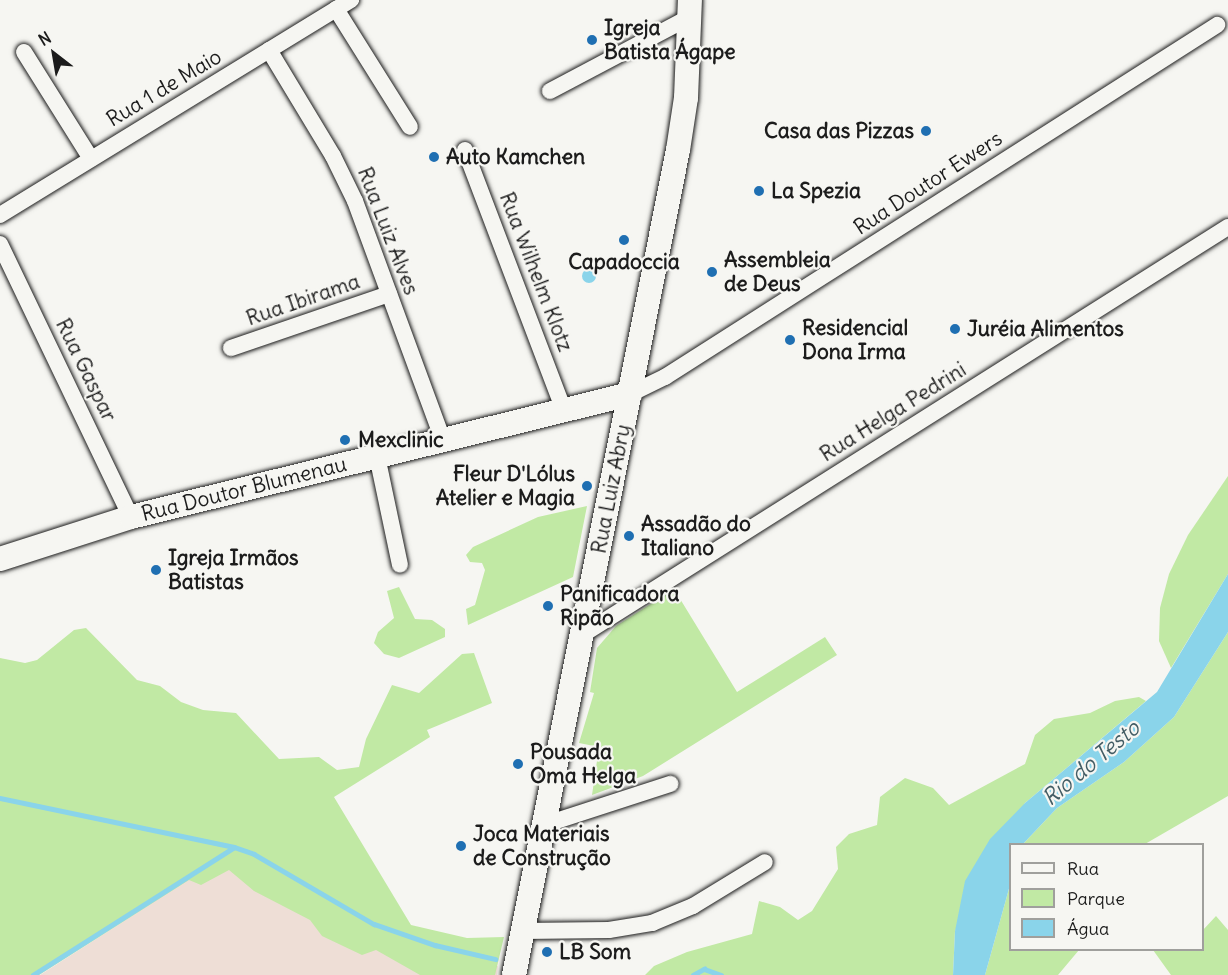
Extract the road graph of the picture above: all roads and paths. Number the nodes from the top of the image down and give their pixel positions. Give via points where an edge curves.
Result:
1 (351, 0) edge
2 (690, 8) edge
3 (336, 9) junction
4 (1217, 25) dead end
5 (269, 50) junction
6 (24, 52) dead end
7 (550, 91) dead end
8 (410, 127) dead end
9 (465, 150) dead end
10 (91, 159) junction
11 (0, 214) edge
12 (1228, 227) edge
13 (0, 244) edge
14 (389, 294) junction
15 (231, 348) dead end
16 (630, 394) junction
17 (564, 410) junction
18 (443, 440) junction
19 (377, 456) junction
20 (131, 516) junction
21 (0, 559) edge
22 (400, 565) dead end
23 (582, 635) junction
24 (670, 784) dead end
25 (544, 825) junction
26 (765, 862) dead end
27 (523, 930) junction
28 (514, 975) edge

1 - 3 street, Rua 1 de Maio
2 - 7 street
2 - 16 main road, Rua Luiz Abry via 682,126
3 - 5 street, Rua 1 de Maio
3 - 8 street
4 - 16 street, Rua Doutor Ewers via 665,377
5 - 10 street, Rua 1 de Maio
5 - 14 street, Rua Luiz Alves via 345,178
6 - 10 street
9 - 17 street, Rua Wilhelm Klotz
10 - 11 street, Rua 1 de Maio
12 - 23 street, Rua Helga Pedrini
13 - 20 street, Rua Gaspar
14 - 15 street, Rua Ibirama
14 - 18 street, Rua Luiz Alves
16 - 17 main road, Rua Doutor Blumenau
16 - 23 main road, Rua Luiz Abry
17 - 18 main road, Rua Doutor Blumenau
18 - 19 main road, Rua Doutor Blumenau
19 - 20 main road, Rua Doutor Blumenau
19 - 22 street
20 - 21 main road, Rua Doutor Blumenau
23 - 25 main road, Rua Luiz Abry
24 - 25 street
25 - 27 main road, Rua Luiz Abry
26 - 27 street via 693,906 652,923 609,930
27 - 28 main road, Rua Luiz Abry

